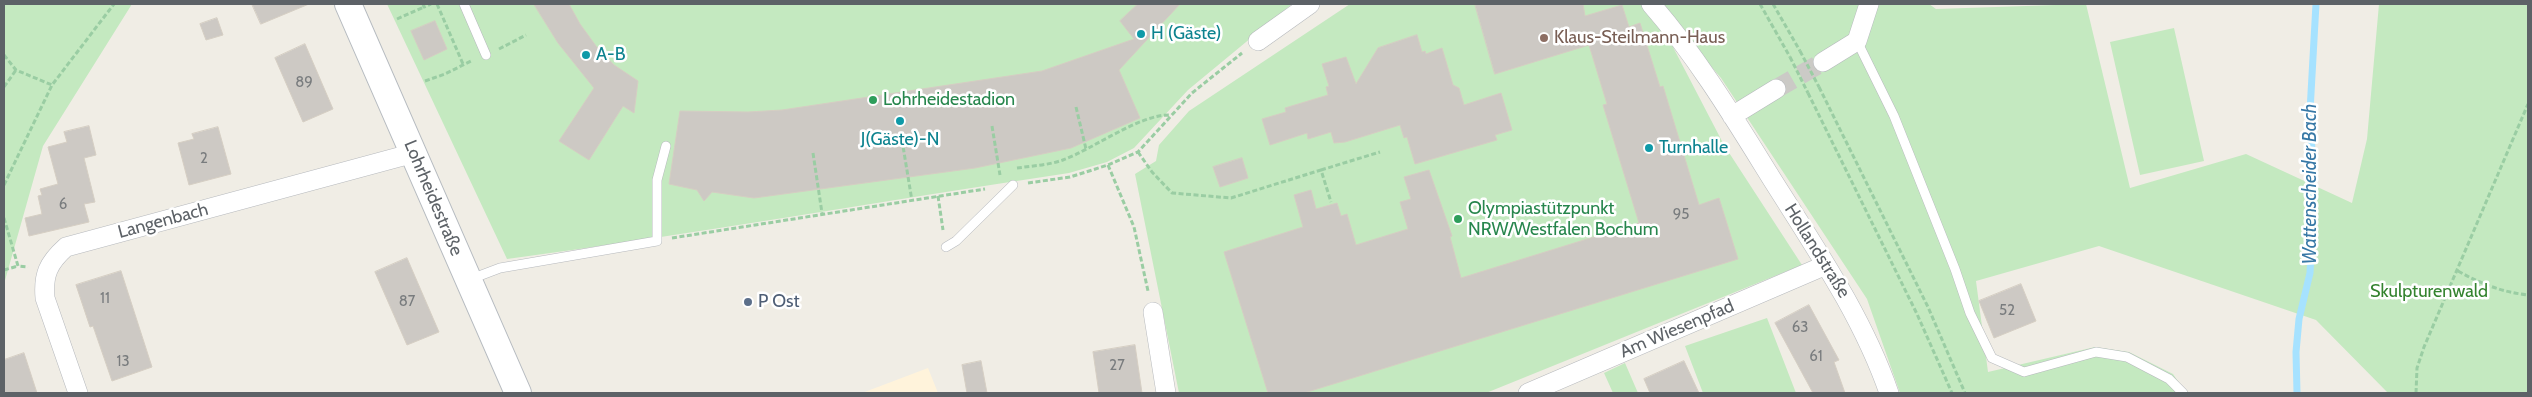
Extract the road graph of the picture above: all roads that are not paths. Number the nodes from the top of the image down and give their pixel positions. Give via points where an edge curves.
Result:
1 (464, 4) edge
2 (1651, 4) edge
3 (1869, 4) edge
4 (353, 5) edge
5 (1305, 5) edge
6 (1258, 41) road end
7 (1858, 42) junction
8 (486, 56) dead end
9 (1823, 62) tunnel mouth
10 (1776, 89) tunnel mouth
11 (1732, 116) junction
12 (666, 146) dead end
13 (414, 154) junction
14 (1013, 185) road end
15 (946, 247) road end
16 (1826, 265) junction
17 (468, 280) junction
18 (1153, 312) road end
19 (78, 393) edge
20 (518, 393) edge
21 (1166, 393) edge
22 (1528, 393) edge
23 (1890, 393) edge
24 (2183, 393) edge

1 - 8 lane
2 - 11 street, Hollandstraße
3 - 7 street
4 - 13 street, Lohrheidestraße
5 - 6 street
7 - 9 street
7 - 24 lane via 1894,116 1970,313 1992,358 2024,372 2096,352 2127,357 2169,379
10 - 11 street
11 - 16 street, Hollandstraße
12 - 17 lane via 657,180 657,241 500,268
13 - 17 street, Lohrheidestraße
13 - 19 street, Langenbach via 66,247 46,271 45,298
14 - 15 lane
16 - 22 street, Am Wiesenpfad
16 - 23 street, Hollandstraße via 1860,322
17 - 20 street, Lohrheidestraße
18 - 21 street

